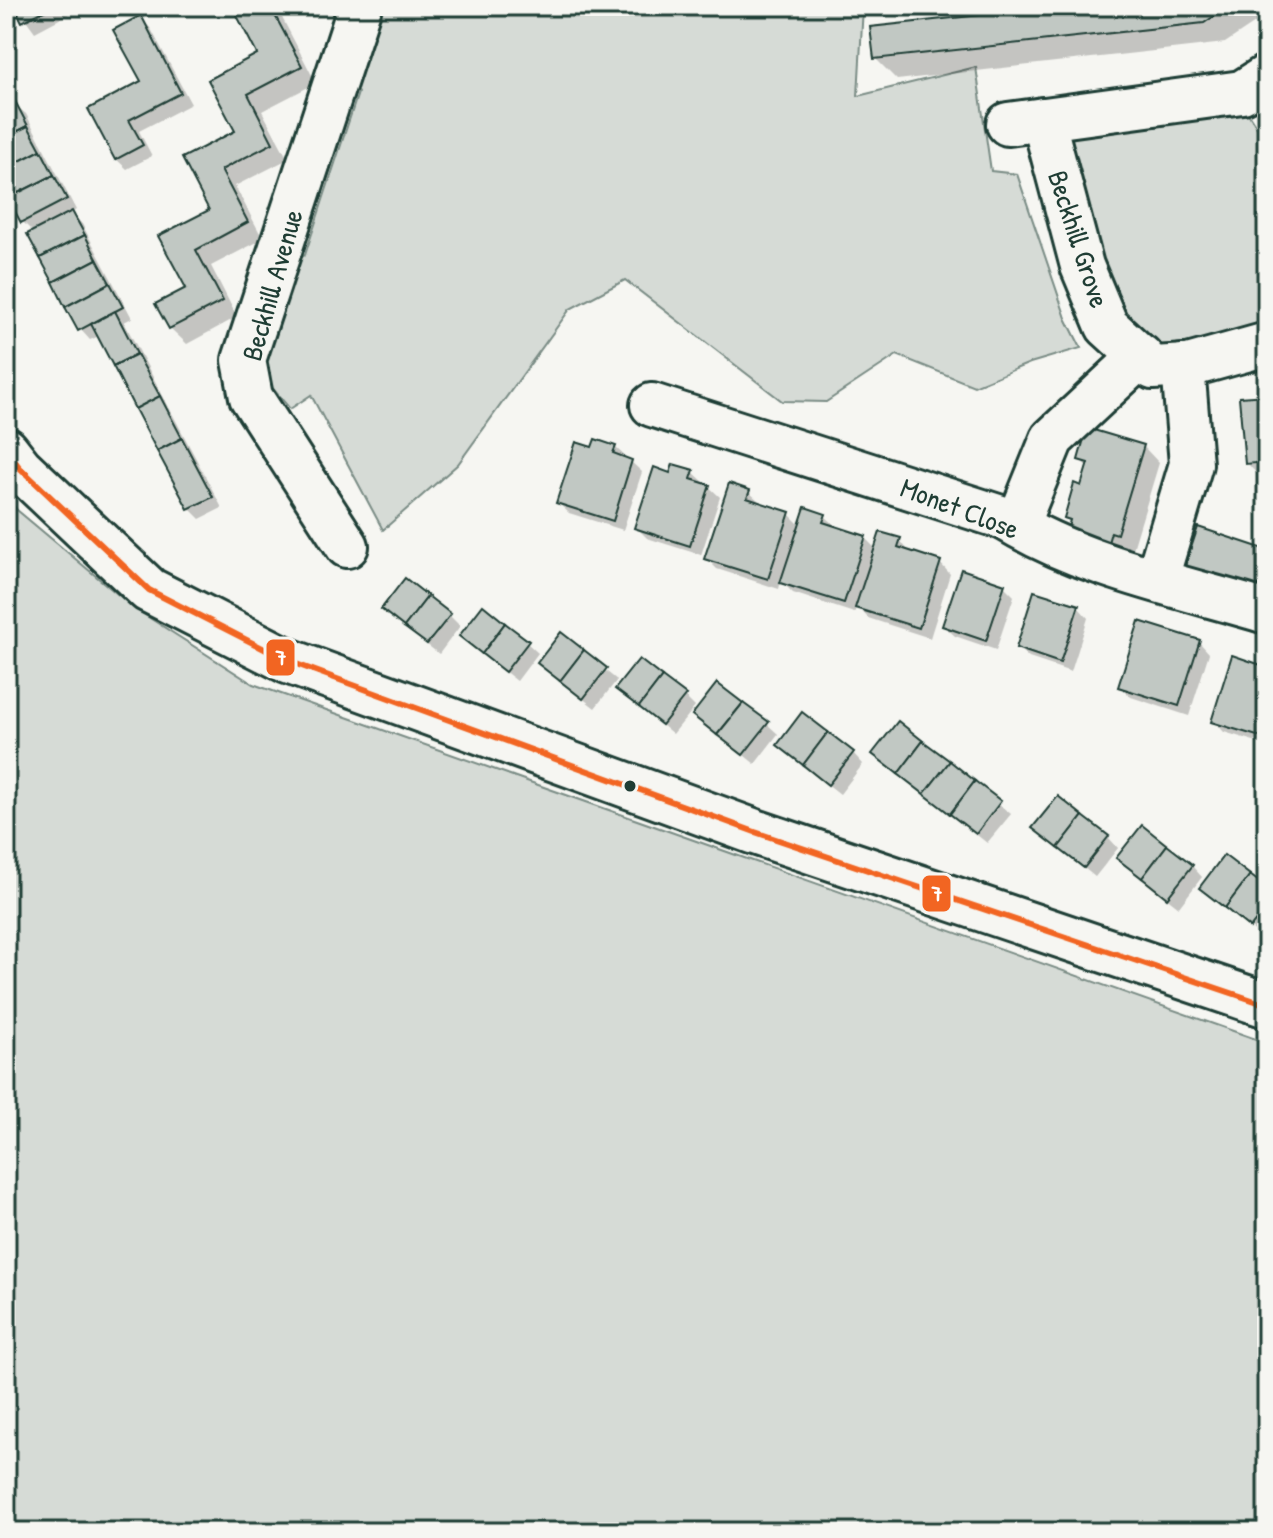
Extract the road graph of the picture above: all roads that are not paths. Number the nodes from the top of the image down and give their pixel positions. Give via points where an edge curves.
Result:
1 (360, 6) edge
2 (1267, 76) edge
3 (1267, 344) edge
4 (1141, 356) junction
5 (1183, 366) junction
6 (652, 405) dead end
7 (6, 450) edge
8 (1004, 518) junction
9 (347, 546) dead end
10 (1157, 578) junction
11 (1267, 612) edge
12 (1267, 1005) edge

1 - 9 street, Beckhill Avenue via 244,360 251,397
2 - 4 street, Beckhill Grove via 1242,92 1026,121 1107,326
3 - 5 street, Beckhill Grove
4 - 5 street, Beckhill Grove via 1153,368
4 - 8 street via 1052,439 1022,513
5 - 10 street via 1191,464
6 - 8 street, Monet Close
7 - 12 main road via 149,590 288,661 740,827
8 - 10 street, Monet Close via 1043,543
10 - 11 street, Monet Close

